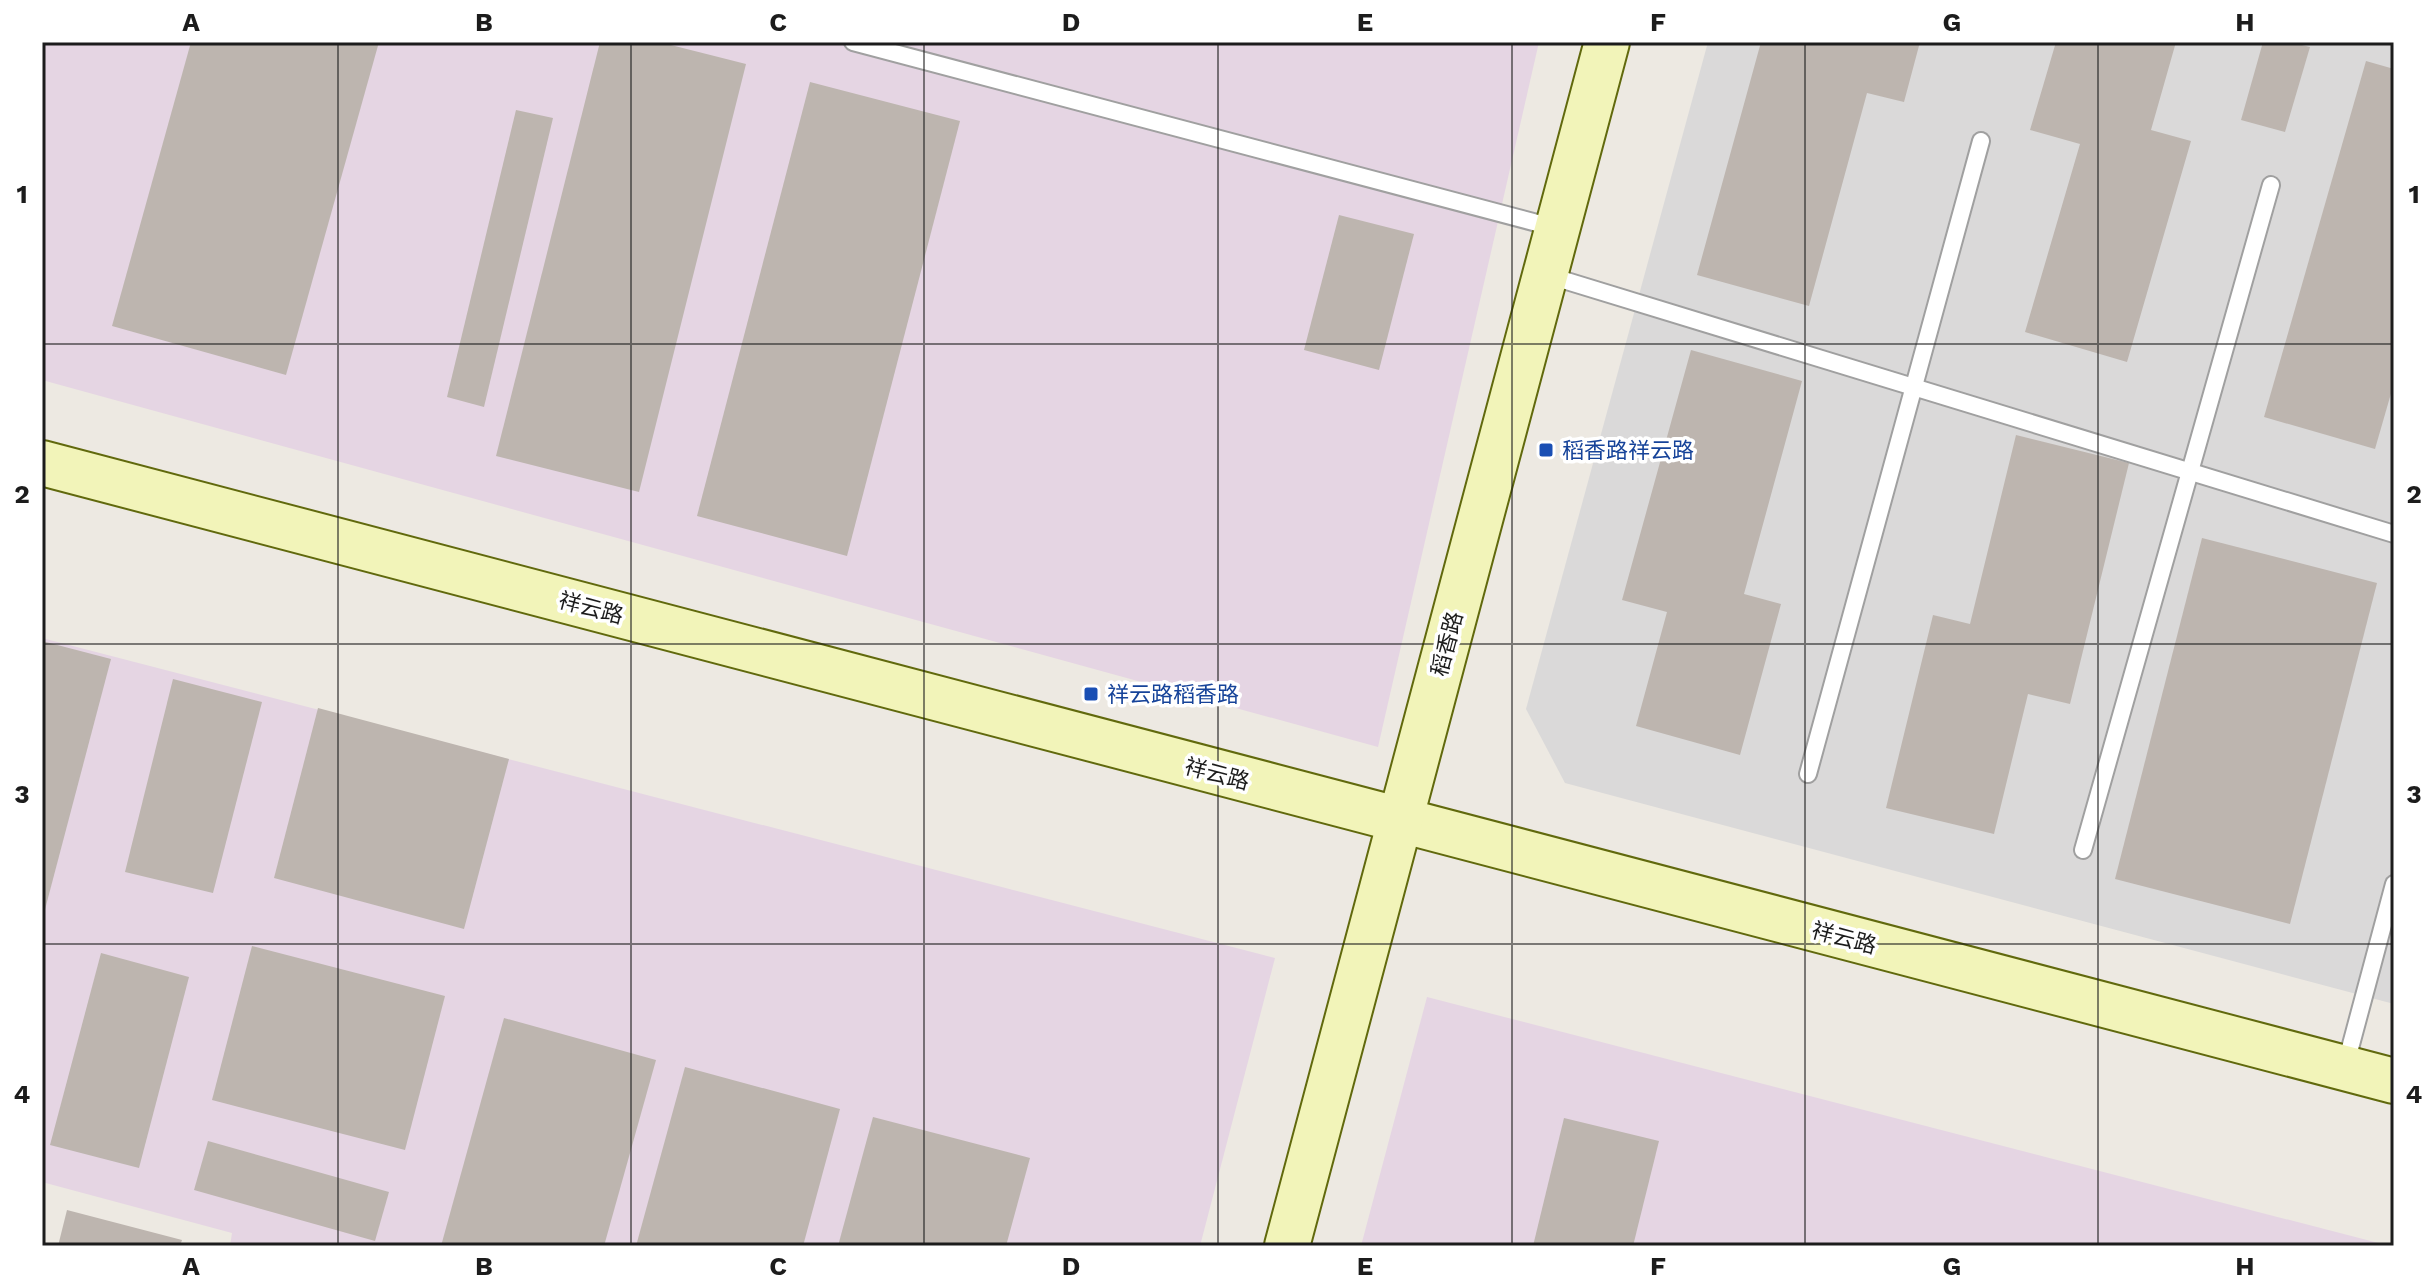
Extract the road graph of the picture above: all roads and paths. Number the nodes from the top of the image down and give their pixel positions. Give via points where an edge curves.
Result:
1 (853, 42) edge
2 (1607, 42) edge
3 (1981, 141) dead end
4 (2271, 185) dead end
5 (1557, 229) junction
6 (1545, 274) junction
7 (1914, 387) junction
8 (42, 463) edge
9 (2190, 472) junction
10 (2394, 534) edge
11 (1808, 774) dead end
12 (1399, 822) junction
13 (2083, 850) dead end
14 (2394, 884) edge
15 (2344, 1068) junction
16 (2394, 1081) edge
17 (1287, 1246) edge

1 - 5 lane
2 - 5 street, 稻香路
3 - 7 lane
4 - 9 lane
5 - 6 street, 稻香路
6 - 7 lane
6 - 12 street, 稻香路
7 - 9 lane
7 - 11 lane
8 - 12 street, 祥云路
9 - 10 lane
9 - 13 lane
12 - 15 street, 祥云路
12 - 17 street, 稻香路
14 - 15 lane
15 - 16 street, 祥云路

